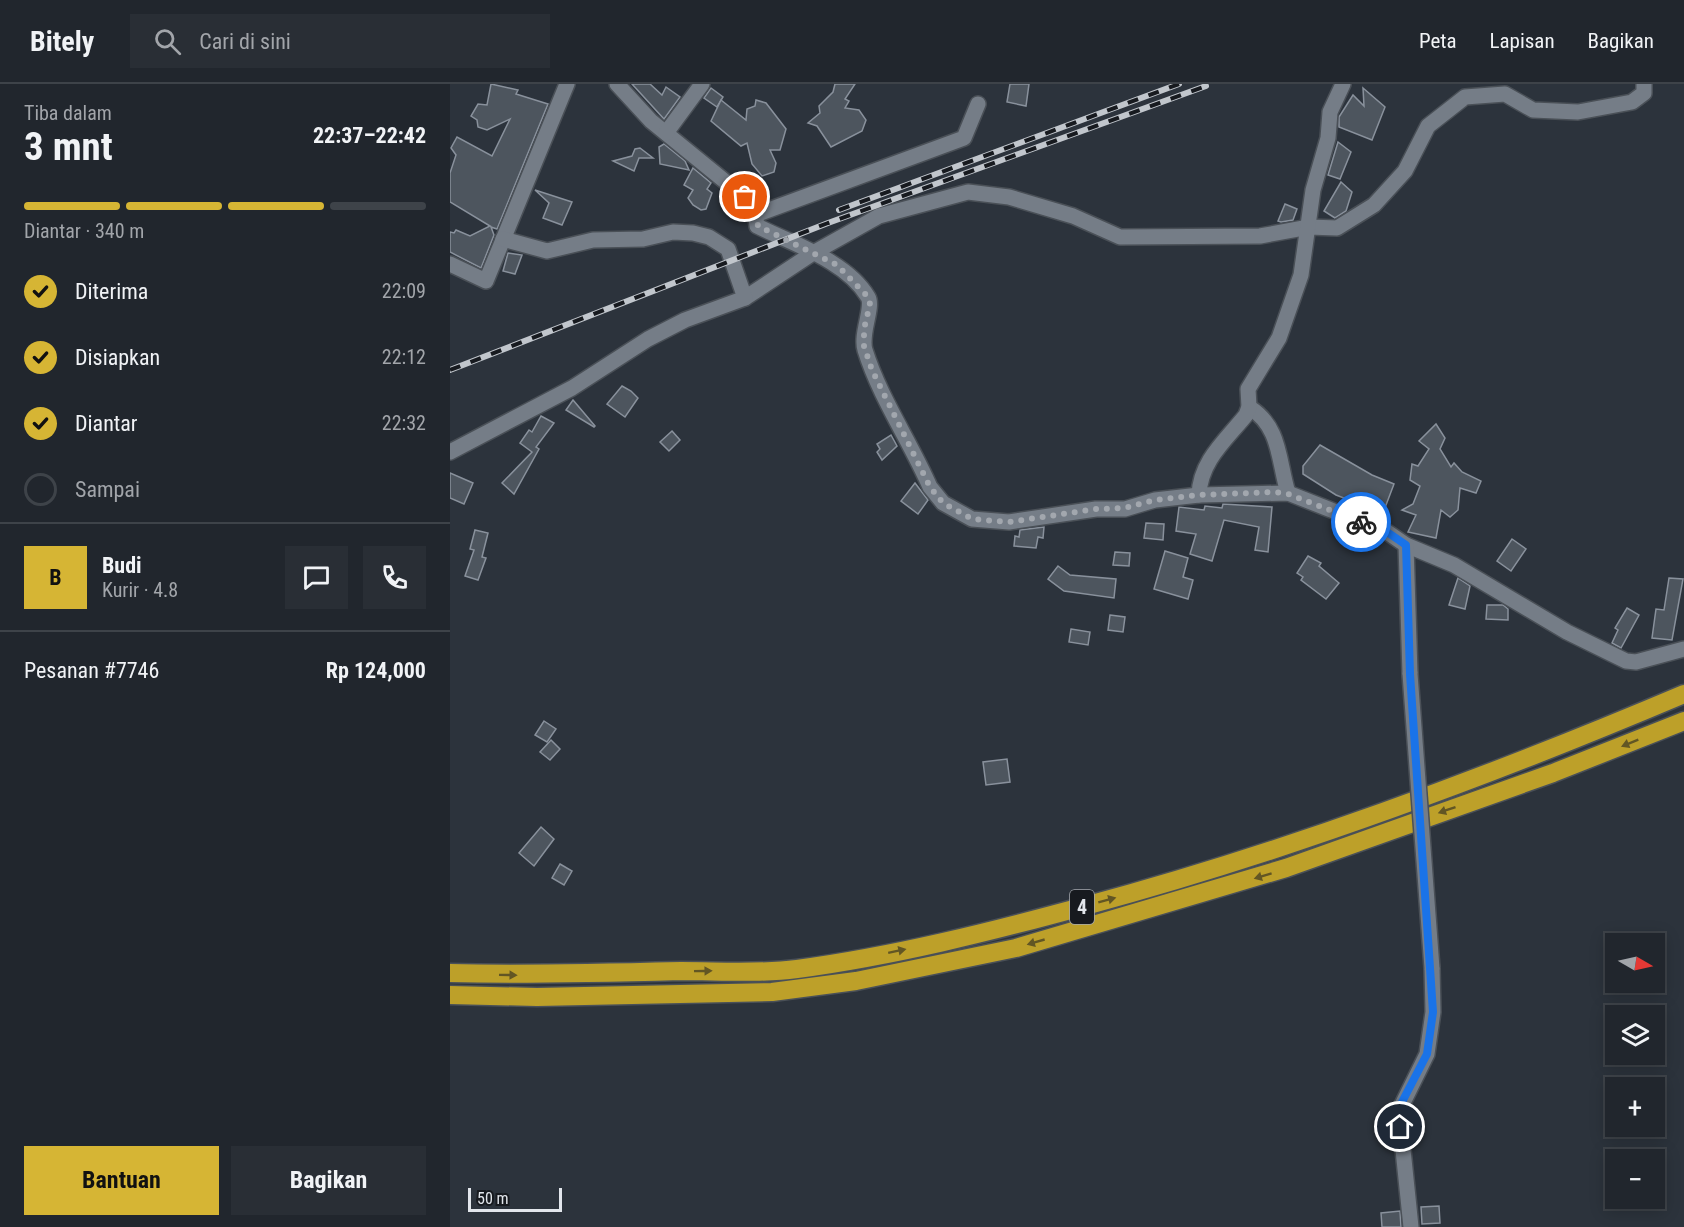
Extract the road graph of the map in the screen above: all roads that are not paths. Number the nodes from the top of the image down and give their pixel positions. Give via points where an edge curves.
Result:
1 (567, 84) edge
2 (616, 84) edge
3 (702, 84) edge
4 (1343, 84) edge
5 (1644, 84) edge
6 (978, 104) dead end
7 (666, 134) junction
8 (755, 215) junction
9 (1309, 227) junction
10 (503, 239) junction
11 (813, 253) junction
12 (450, 264) edge
13 (745, 298) junction
14 (1249, 407) junction
15 (450, 452) edge
16 (1288, 494) junction
17 (1199, 495) junction
18 (1406, 545) junction
19 (1684, 649) edge
20 (1684, 694) edge
21 (1684, 721) edge
22 (450, 973) edge
23 (450, 995) edge
24 (1411, 1227) edge

1 - 10 street
2 - 7 street
3 - 7 street
4 - 9 street via 1330,112
5 - 9 street via 1644,93 1632,102 1578,112 1533,110 1505,94 1464,97 1428,126 1405,171 1374,205 1337,228
6 - 8 street via 964,138
7 - 8 street via 737,188 754,205
8 - 11 street via 758,226
9 - 11 street via 1260,237 1120,237 1074,216 1019,200 968,192 879,216
9 - 14 street via 1301,275 1287,319 1248,389
10 - 12 street via 486,281
10 - 13 street via 547,251 593,240 693,233 709,237 728,249
11 - 13 street
11 - 17 street via 837,265 868,297 864,346 872,370 930,487 943,503 972,519 1009,522
13 - 15 street via 685,320 648,339 572,387
14 - 16 street via 1272,427
14 - 17 street via 1210,457 1200,477
16 - 17 street
16 - 18 street via 1387,532
18 - 19 street via 1454,565 1567,632 1626,661 1636,662
18 - 24 street, bridge via 1410,674 1433,1012 1427,1054 1399,1111
22 -> 20 highway, 4 via 540,976 793,970 1004,928 1191,877 1373,818 1548,752
21 -> 23 highway, 4 via 1553,774 1286,868 1016,948 856,981 772,993

